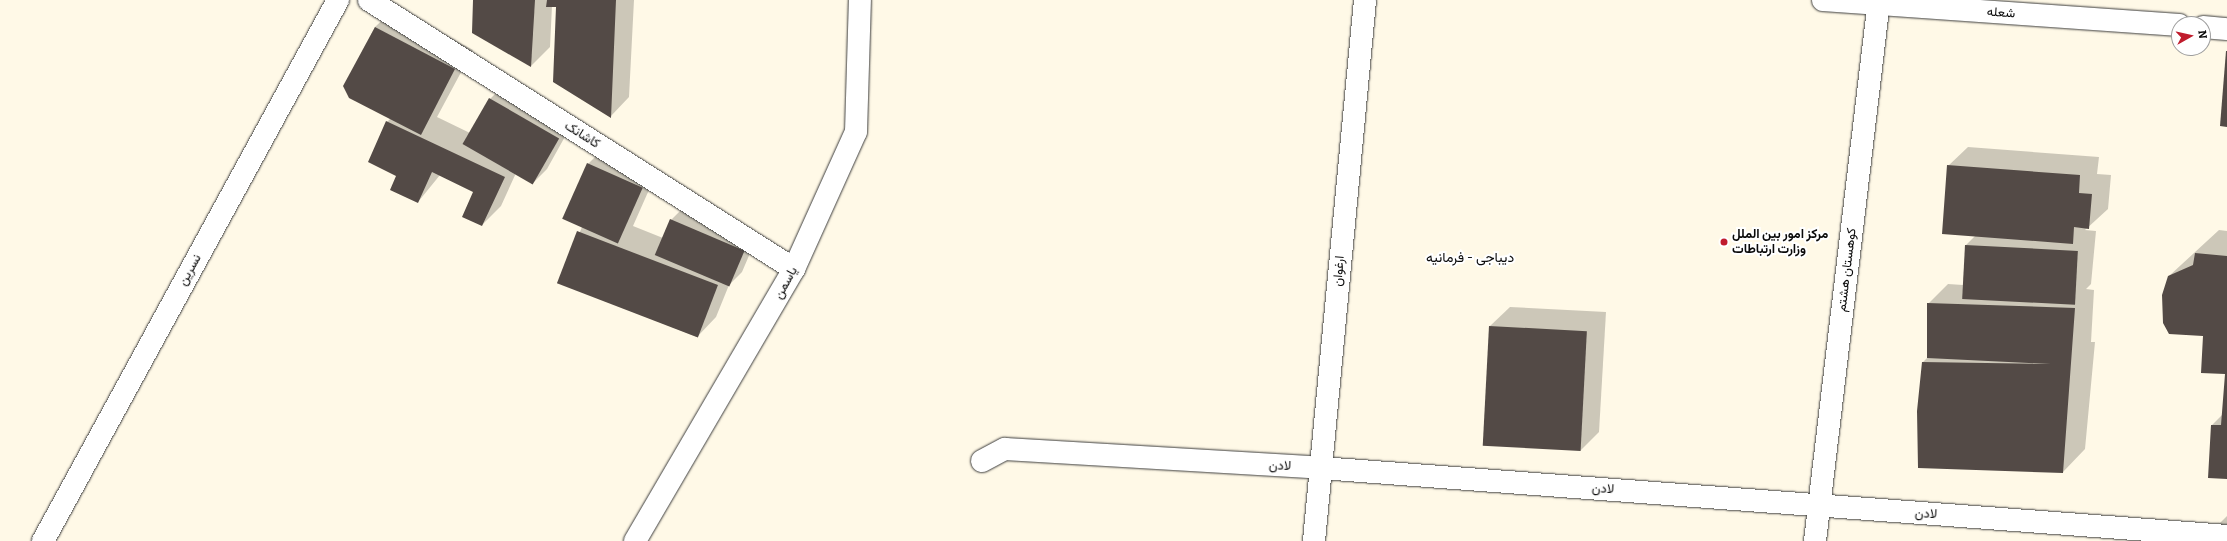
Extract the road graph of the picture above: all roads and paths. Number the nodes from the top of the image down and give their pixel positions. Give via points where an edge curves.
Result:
1 (338, 0) edge
2 (370, 0) edge
3 (860, 0) edge
4 (1365, 0) edge
5 (1823, 0) edge
6 (1879, 2) edge
7 (2171, 24) edge
8 (2211, 28) edge
9 (2227, 29) edge
10 (794, 269) junction
11 (982, 461) dead end
12 (1321, 468) junction
13 (1819, 506) junction
14 (2133, 535) edge
15 (2227, 536) edge
16 (43, 541) edge
17 (635, 541) edge
18 (1314, 541) edge
19 (1815, 541) edge

1 - 16 street, نسرین
2 - 10 street, کاشانک
3 - 10 street, یاسمن via 856,132
4 - 12 street, ارغوان
5 - 6 street, شعله
6 - 7 street, شعله
6 - 13 street, کوهستان هشتم
8 - 9 street
10 - 17 street, یاسمن
11 - 12 street, لادن via 1005,449
12 - 13 street, لادن
12 - 18 street, ارغوان
13 - 14 street, لادن
13 - 19 street, کوهستان هشتم
14 - 15 street, لادن

